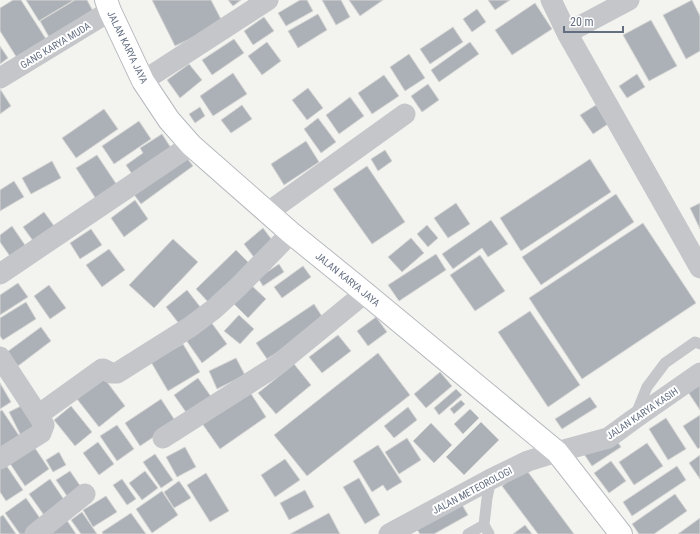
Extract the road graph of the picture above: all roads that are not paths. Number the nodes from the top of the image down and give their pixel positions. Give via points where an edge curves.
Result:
1 (268, 0) edge
2 (551, 0) edge
3 (629, 0) edge
4 (108, 6) edge
5 (567, 33) junction
6 (0, 78) edge
7 (143, 81) junction
8 (405, 114) dead end
9 (191, 145) junction
10 (267, 213) junction
11 (291, 233) junction
12 (700, 268) edge
13 (0, 274) edge
14 (365, 293) junction
15 (700, 344) edge
16 (0, 357) edge
17 (700, 373) edge
18 (38, 415) junction
19 (634, 419) junction
20 (163, 438) dead end
21 (557, 452) junction
22 (0, 459) edge
23 (491, 479) junction
24 (85, 494) dead end
25 (487, 529) edge
26 (35, 534) edge
27 (389, 534) edge
28 (468, 534) edge
29 (621, 534) edge

1 - 7 street
2 - 5 street
3 - 5 street
4 - 6 street, GANG KARYA MUDA
4 - 7 main road, JALAN KARYA JAYA
5 - 12 street
7 - 9 main road, JALAN KARYA JAYA
8 - 10 street
9 - 10 main road, JALAN KARYA JAYA
9 - 13 street
10 - 11 main road, JALAN KARYA JAYA
11 - 14 main road, JALAN KARYA JAYA
11 - 18 street via 237,288 190,327 117,373 102,369
14 - 20 street via 276,366
14 - 21 main road, JALAN KARYA JAYA
15 - 19 lane via 695,342 665,363 647,387
16 - 18 street
17 - 19 street, JALAN KARYA KASIH
18 - 22 street via 44,425 41,433
19 - 21 street, JALAN KARYA KASIH via 608,438
21 - 23 street, JALAN METEOROLOGI via 528,461
21 - 29 main road, JALAN KARYA JAYA
23 - 25 lane via 487,498
23 - 27 street, JALAN METEOROLOGI
24 - 26 street
25 - 28 lane

